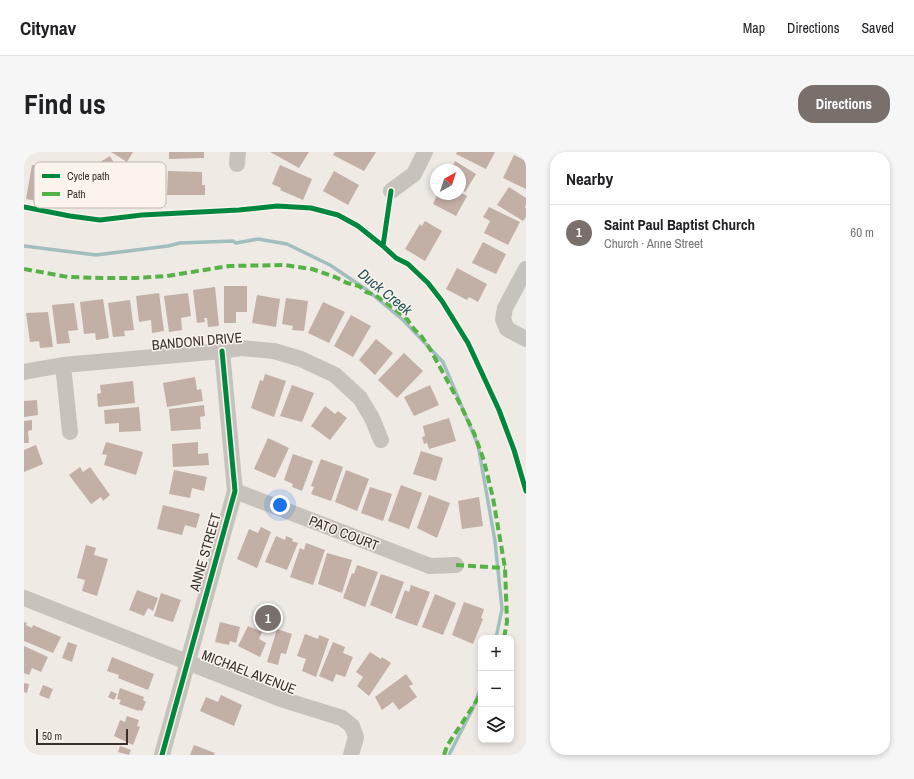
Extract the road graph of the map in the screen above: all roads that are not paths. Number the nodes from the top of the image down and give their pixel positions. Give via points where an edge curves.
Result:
1 (425, 152) edge
2 (391, 191) dead end
3 (526, 269) edge
4 (526, 339) edge
5 (222, 352) junction
6 (63, 365) junction
7 (24, 372) edge
8 (70, 432) dead end
9 (381, 440) dead end
10 (234, 491) junction
11 (456, 565) dead end
12 (24, 598) edge
13 (187, 662) junction
14 (162, 755) edge
15 (351, 755) edge

1 - 2 street via 414,174
3 - 4 street via 505,308 503,319 507,329
5 - 6 street, BANDONI DRIVE
5 - 9 street, BANDONI DRIVE via 241,348 274,351 301,359 335,375 360,398
5 - 10 street, ANNE STREET
6 - 7 street, BANDONI DRIVE
6 - 8 street
10 - 11 street, PATO COURT via 430,566
10 - 13 street, ANNE STREET
12 - 13 street, MICHAEL AVENUE
13 - 14 street, ANNE STREET
13 - 15 street, MICHAEL AVENUE via 280,699 342,718 352,726 356,737

